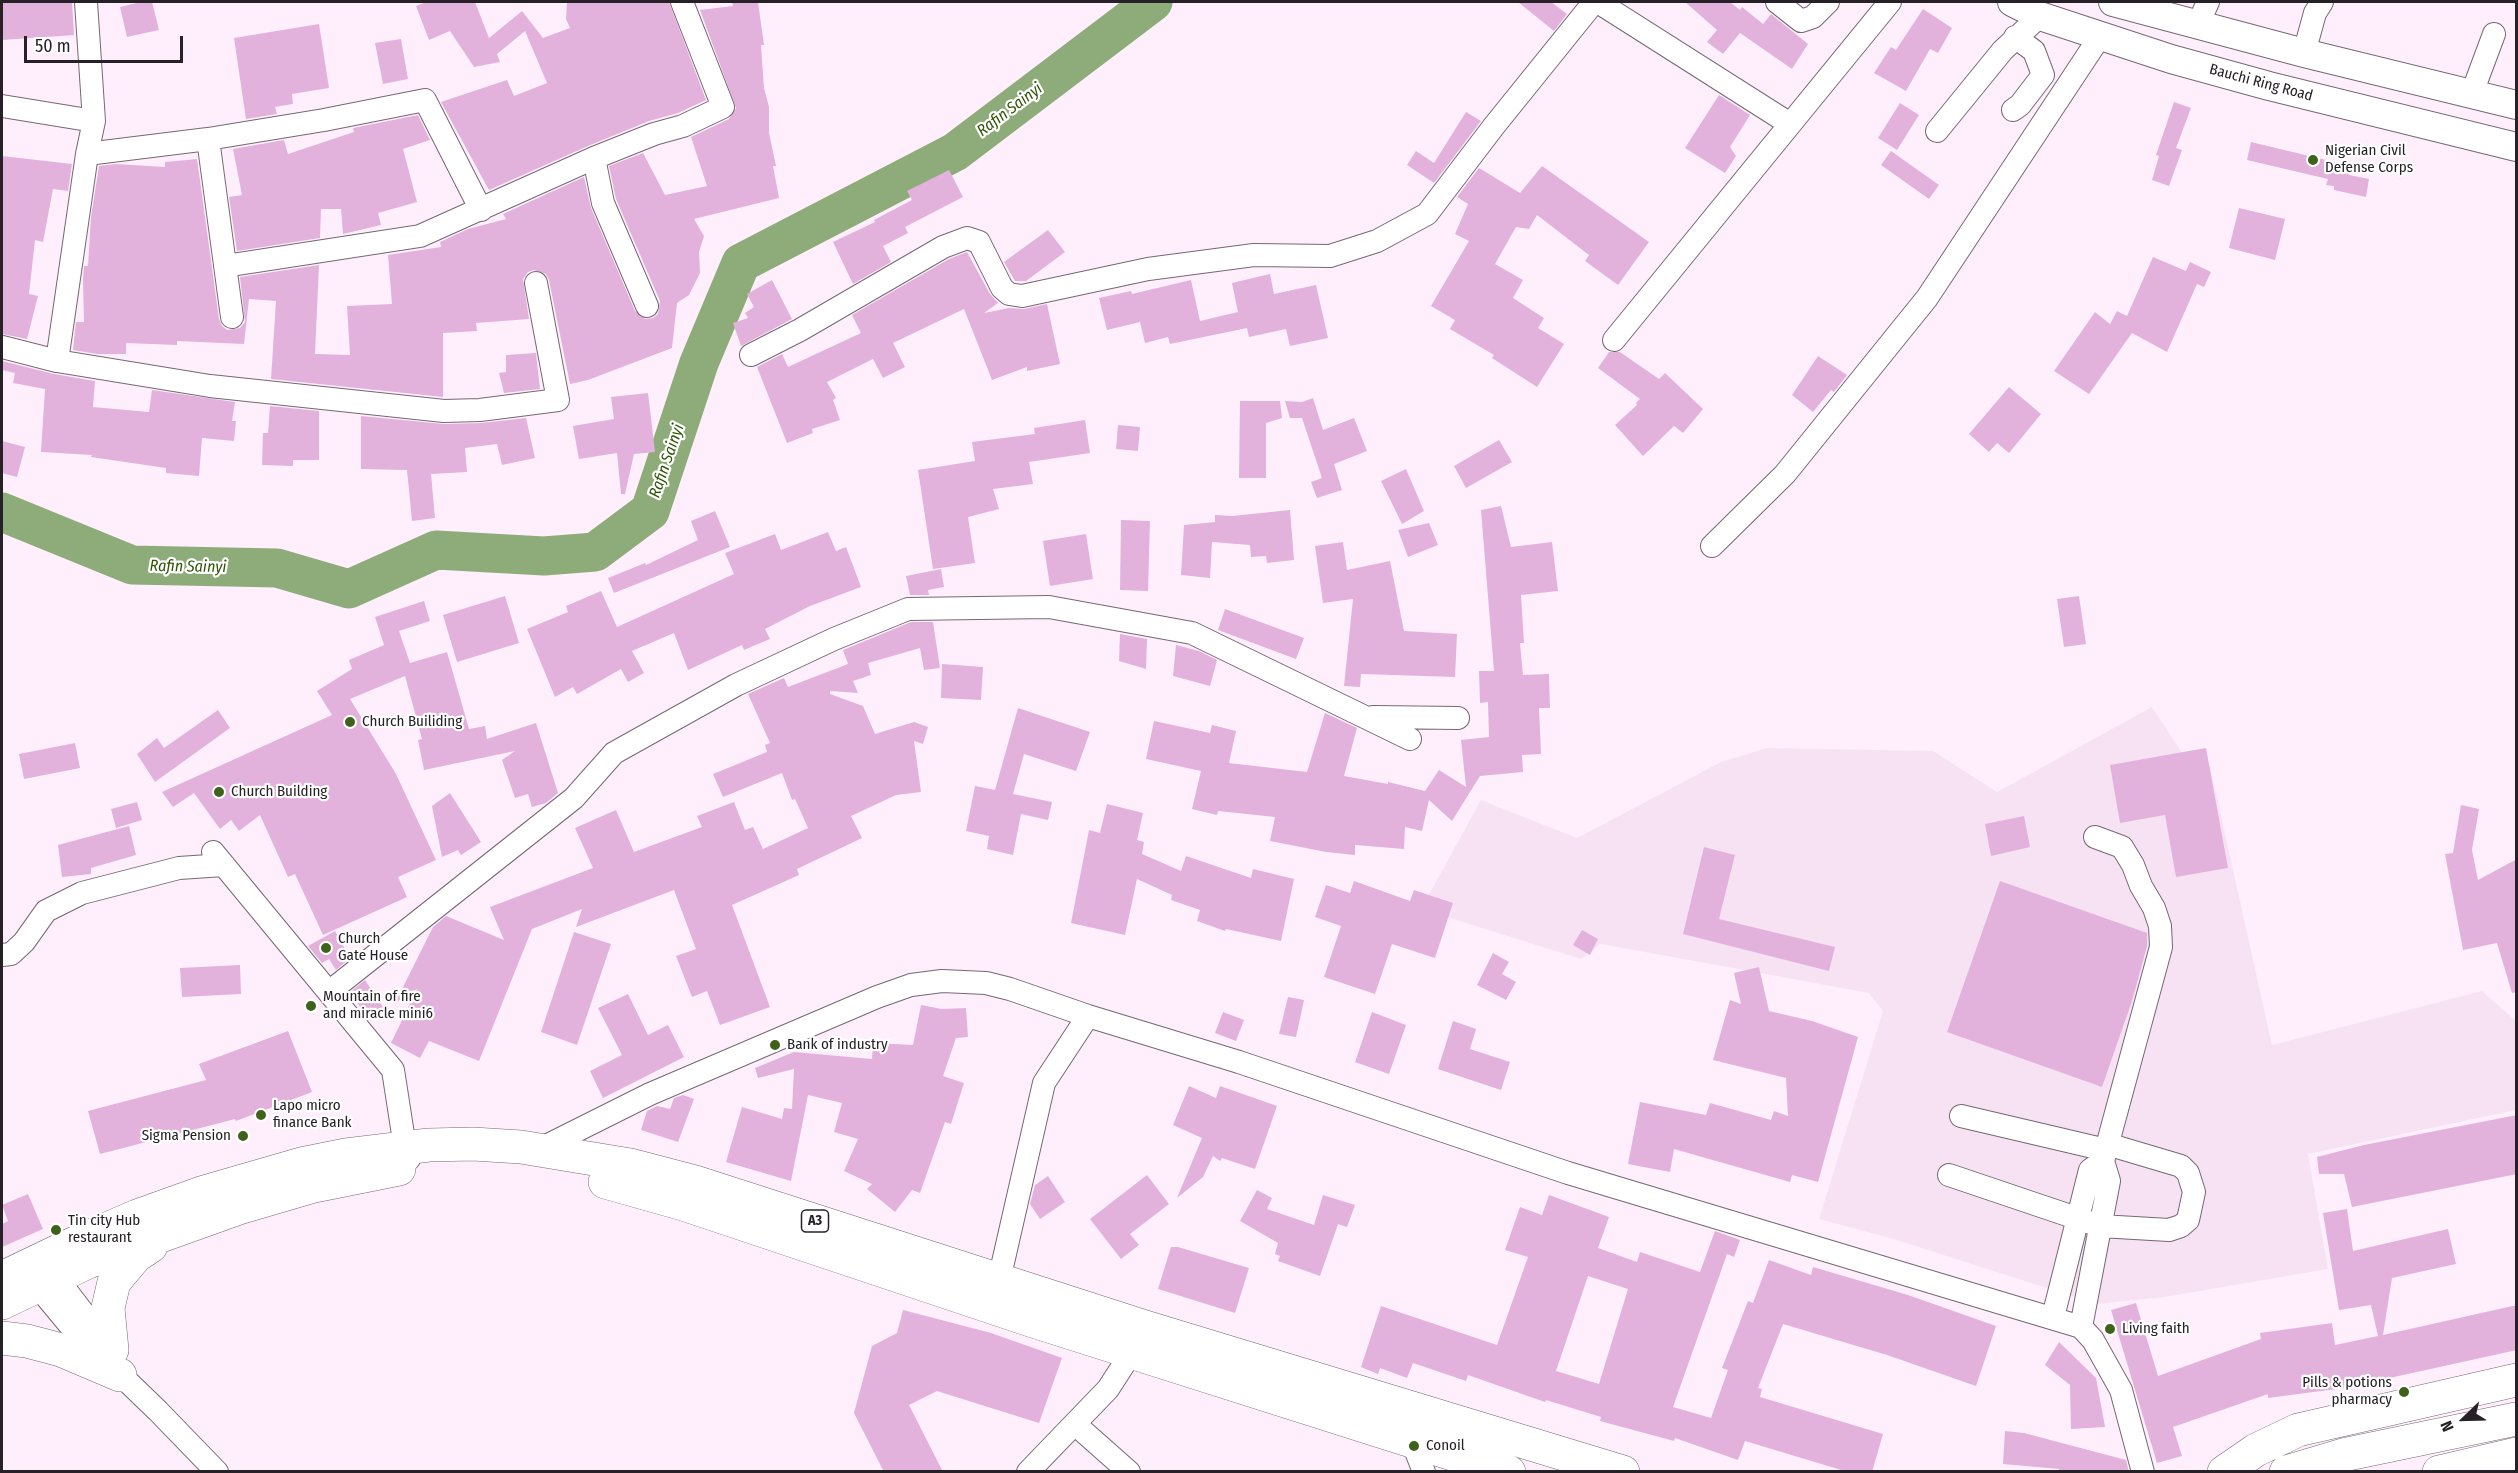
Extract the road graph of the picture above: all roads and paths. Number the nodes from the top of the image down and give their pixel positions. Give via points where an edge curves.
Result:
1 (86, 2) edge
2 (682, 2) edge
3 (1594, 2) edge
4 (1598, 2) edge
5 (1778, 2) edge
6 (1828, 2) edge
7 (1890, 2) edge
8 (2012, 2) edge
9 (2113, 2) edge
10 (2322, 2) edge
11 (2203, 13) edge
12 (2040, 16) junction
13 (2494, 34) dead end
14 (2101, 35) junction
15 (2015, 37) junction
16 (2304, 53) junction
17 (2472, 93) junction
18 (2517, 105) edge
19 (2, 106) edge
20 (2013, 110) dead end
21 (94, 121) junction
22 (1790, 124) junction
23 (1937, 131) dead end
24 (208, 139) junction
25 (2517, 147) edge
26 (87, 154) junction
27 (594, 158) junction
28 (481, 210) junction
29 (225, 266) junction
30 (536, 283) dead end
31 (647, 306) dead end
32 (232, 317) dead end
33 (1614, 340) dead end
34 (2, 347) edge
35 (751, 355) dead end
36 (57, 361) junction
37 (1712, 546) dead end
38 (1369, 717) junction
39 (1458, 718) dead end
40 (1410, 739) dead end
41 (2095, 837) dead end
42 (2, 955) edge
43 (329, 992) junction
44 (1088, 1016) junction
45 (1961, 1116) dead end
46 (538, 1150) junction
47 (2105, 1152) junction
48 (408, 1157) junction
49 (1949, 1175) dead end
50 (2078, 1220) junction
51 (2100, 1226) junction
52 (180, 1228) junction
53 (31, 1273) edge
54 (999, 1280) junction
55 (2, 1303) edge
56 (2053, 1317) junction
57 (2081, 1327) junction
58 (2, 1338) edge
59 (1139, 1339) junction
60 (116, 1362) junction
61 (2517, 1380) edge
62 (2517, 1419) edge
63 (1076, 1425) junction
64 (1412, 1441) junction
65 (2517, 1454) edge
66 (217, 1472) edge
67 (1028, 1472) edge
68 (1130, 1472) edge
69 (1424, 1472) edge
70 (1509, 1472) edge
71 (1623, 1472) edge
72 (2143, 1472) edge
73 (2224, 1472) edge
74 (2286, 1472) edge
75 (2439, 1472) edge

1 - 21 street
2 - 27 street via 723,107
3 - 35 street via 1427,214 1377,241 1330,256 1254,255 1148,268 1022,296 1002,288 979,242 967,237
4 - 22 street
5 - 6 street via 1801,21 1813,17
7 - 22 street
8 - 12 main road, Bauchi Ring Road
9 - 11 main road
10 - 16 street
11 - 16 main road
12 - 14 main road, Bauchi Ring Road
12 - 15 street
13 - 17 street
14 - 25 main road, Bauchi Ring Road via 2269,86
14 - 37 street via 1927,297 1785,474
15 - 20 street via 2034,51 2043,75
15 - 23 street
16 - 17 main road
17 - 18 main road
19 - 21 street
21 - 26 street
22 - 33 street
24 - 26 street
24 - 28 street via 425,100
24 - 29 street
26 - 36 street
27 - 28 street
27 - 31 street via 603,203
28 - 29 street via 420,236
29 - 32 street
30 - 36 street via 558,400 444,411 210,386
34 - 36 street
38 - 39 street
38 - 40 street
38 - 43 street via 1192,633 1049,607 908,609 736,685 614,753 574,798
41 - 47 street via 2122,847 2154,908 2161,947
42 - 43 street via 11,954 24,942 46,911 82,893 219,858
43 - 48 street via 393,1070
44 - 46 street via 986,983 942,981 910,985 650,1095
44 - 54 street via 1044,1083
44 - 56 street via 1239,1062 1568,1173
45 - 47 street
46 - 48 highway, A3 via 473,1144
46 - 54 highway, A3 via 630,1165 696,1182
47 - 50 street via 2090,1170
47 - 51 street via 2109,1181
47 - 51 street via 2181,1166 2188,1173 2194,1192 2188,1220 2181,1226 2169,1230
48 - 52 highway, A3
48 - 53 highway, A3 via 346,1155 257,1176 137,1216
48 - 59 highway, A3 via 587,1178 682,1204 1030,1320
49 - 50 street
50 - 51 street
50 - 56 street
51 - 57 street
52 - 53 highway, A3 via 88,1262
52 - 60 highway via 136,1256 114,1282 108,1308
53 - 55 highway, A3
53 - 60 street via 73,1329
54 - 59 highway, A3
56 - 57 street
57 - 72 street via 2093,1340 2121,1390
58 - 60 highway
59 - 63 street via 1108,1389
59 - 64 highway, A3
59 - 71 highway, A3
60 - 66 street
61 - 73 highway via 2298,1430 2256,1450
62 - 74 highway via 2343,1455
63 - 67 street
63 - 68 street
64 - 69 street
64 - 70 highway, A3
65 - 75 highway

